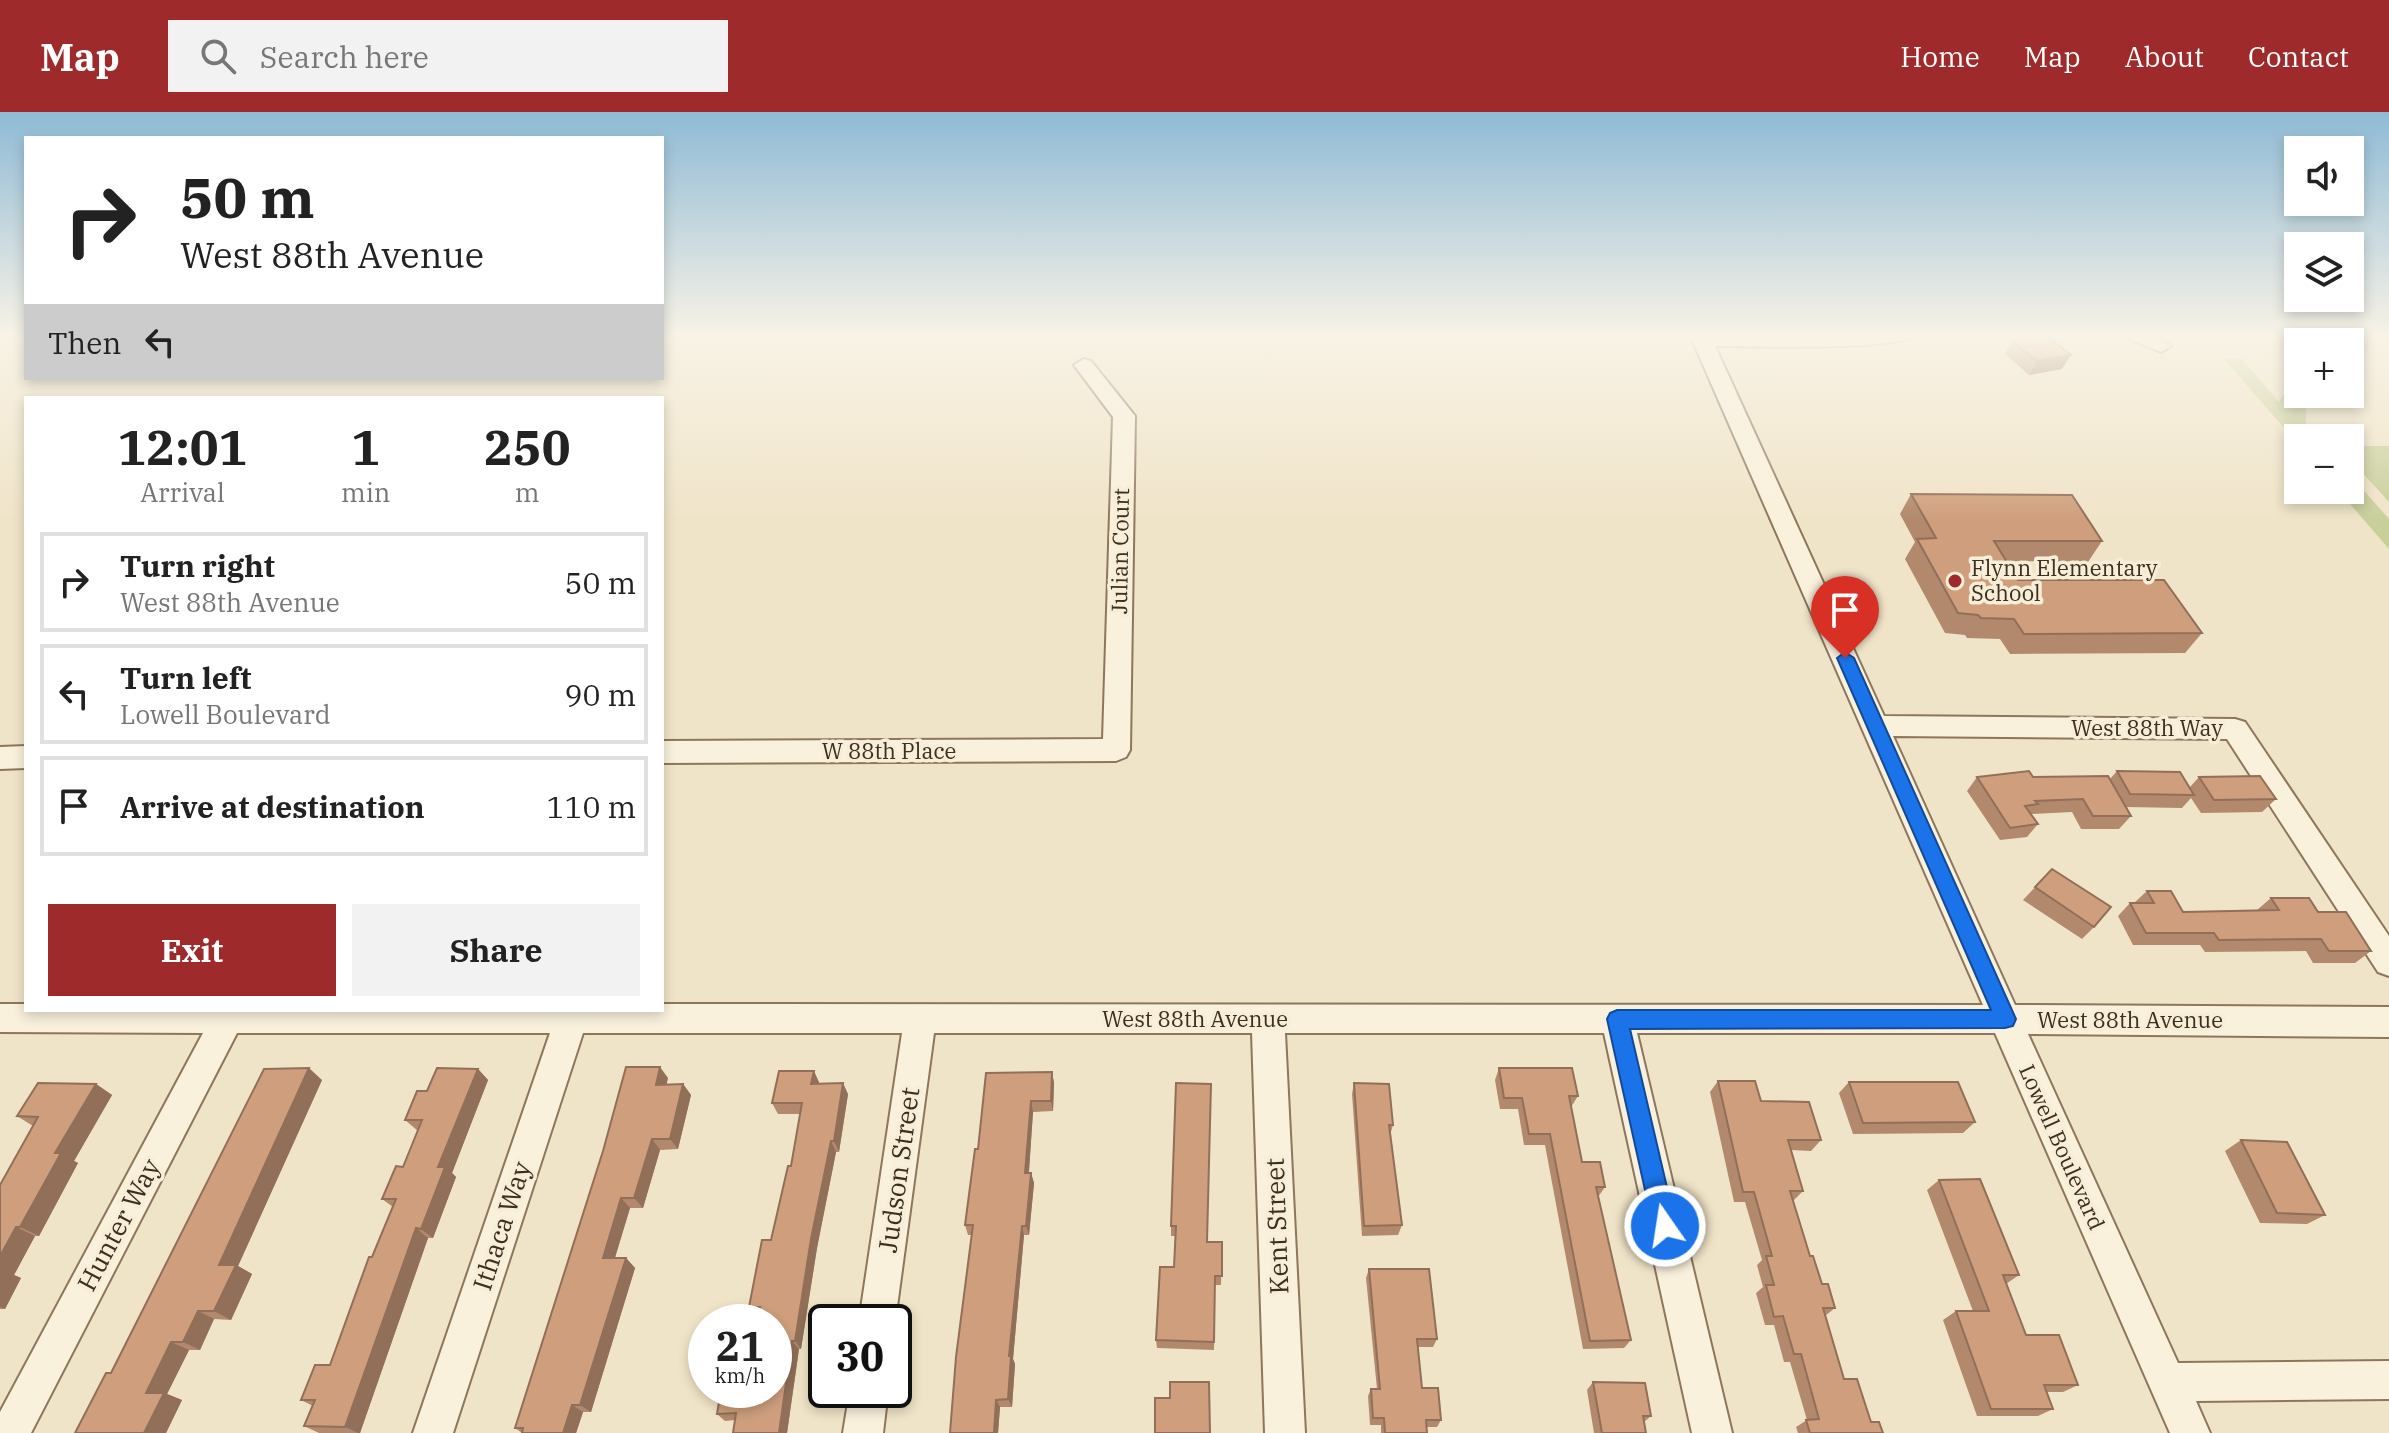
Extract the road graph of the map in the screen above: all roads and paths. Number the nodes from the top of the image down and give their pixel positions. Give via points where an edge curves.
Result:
1 (1109, 397) edge
2 (1727, 397) edge
3 (1875, 726) junction
4 (1116, 750) joint
5 (664, 752) edge
6 (24, 757) edge
7 (0, 758) edge
8 (2389, 962) edge
9 (228, 1017) junction
10 (0, 1018) edge
11 (571, 1019) junction
12 (920, 1019) junction
13 (1268, 1019) junction
14 (1617, 1019) junction
15 (2005, 1019) junction
16 (2389, 1022) edge
17 (880, 1304) edge
18 (2389, 1380) edge
19 (2168, 1382) junction
20 (866, 1408) edge
21 (10, 1433) edge
22 (433, 1433) edge
23 (863, 1433) edge
24 (1285, 1433) edge
25 (1712, 1433) edge
26 (2190, 1433) edge

1 - 4 street, Julian Court via 1124,416
2 - 3 street, Lowell Boulevard
3 - 8 street, West 88th Way via 2235,729
3 - 15 street, Lowell Boulevard
4 - 5 street, W 88th Place
6 - 7 street
9 - 10 street, West 88th Avenue
9 - 11 street, West 88th Avenue
9 - 21 street, Hunter Way
11 - 12 street, West 88th Avenue
11 - 22 street, Ithaca Way
12 - 13 street, West 88th Avenue
12 - 17 street, Judson Street
13 - 14 street, West 88th Avenue
13 - 24 street, Kent Street
14 - 15 street, West 88th Avenue
14 - 25 street
15 - 16 street, West 88th Avenue
15 - 19 street, Lowell Boulevard
18 - 19 street
19 - 26 street, Lowell Boulevard
20 - 23 street

